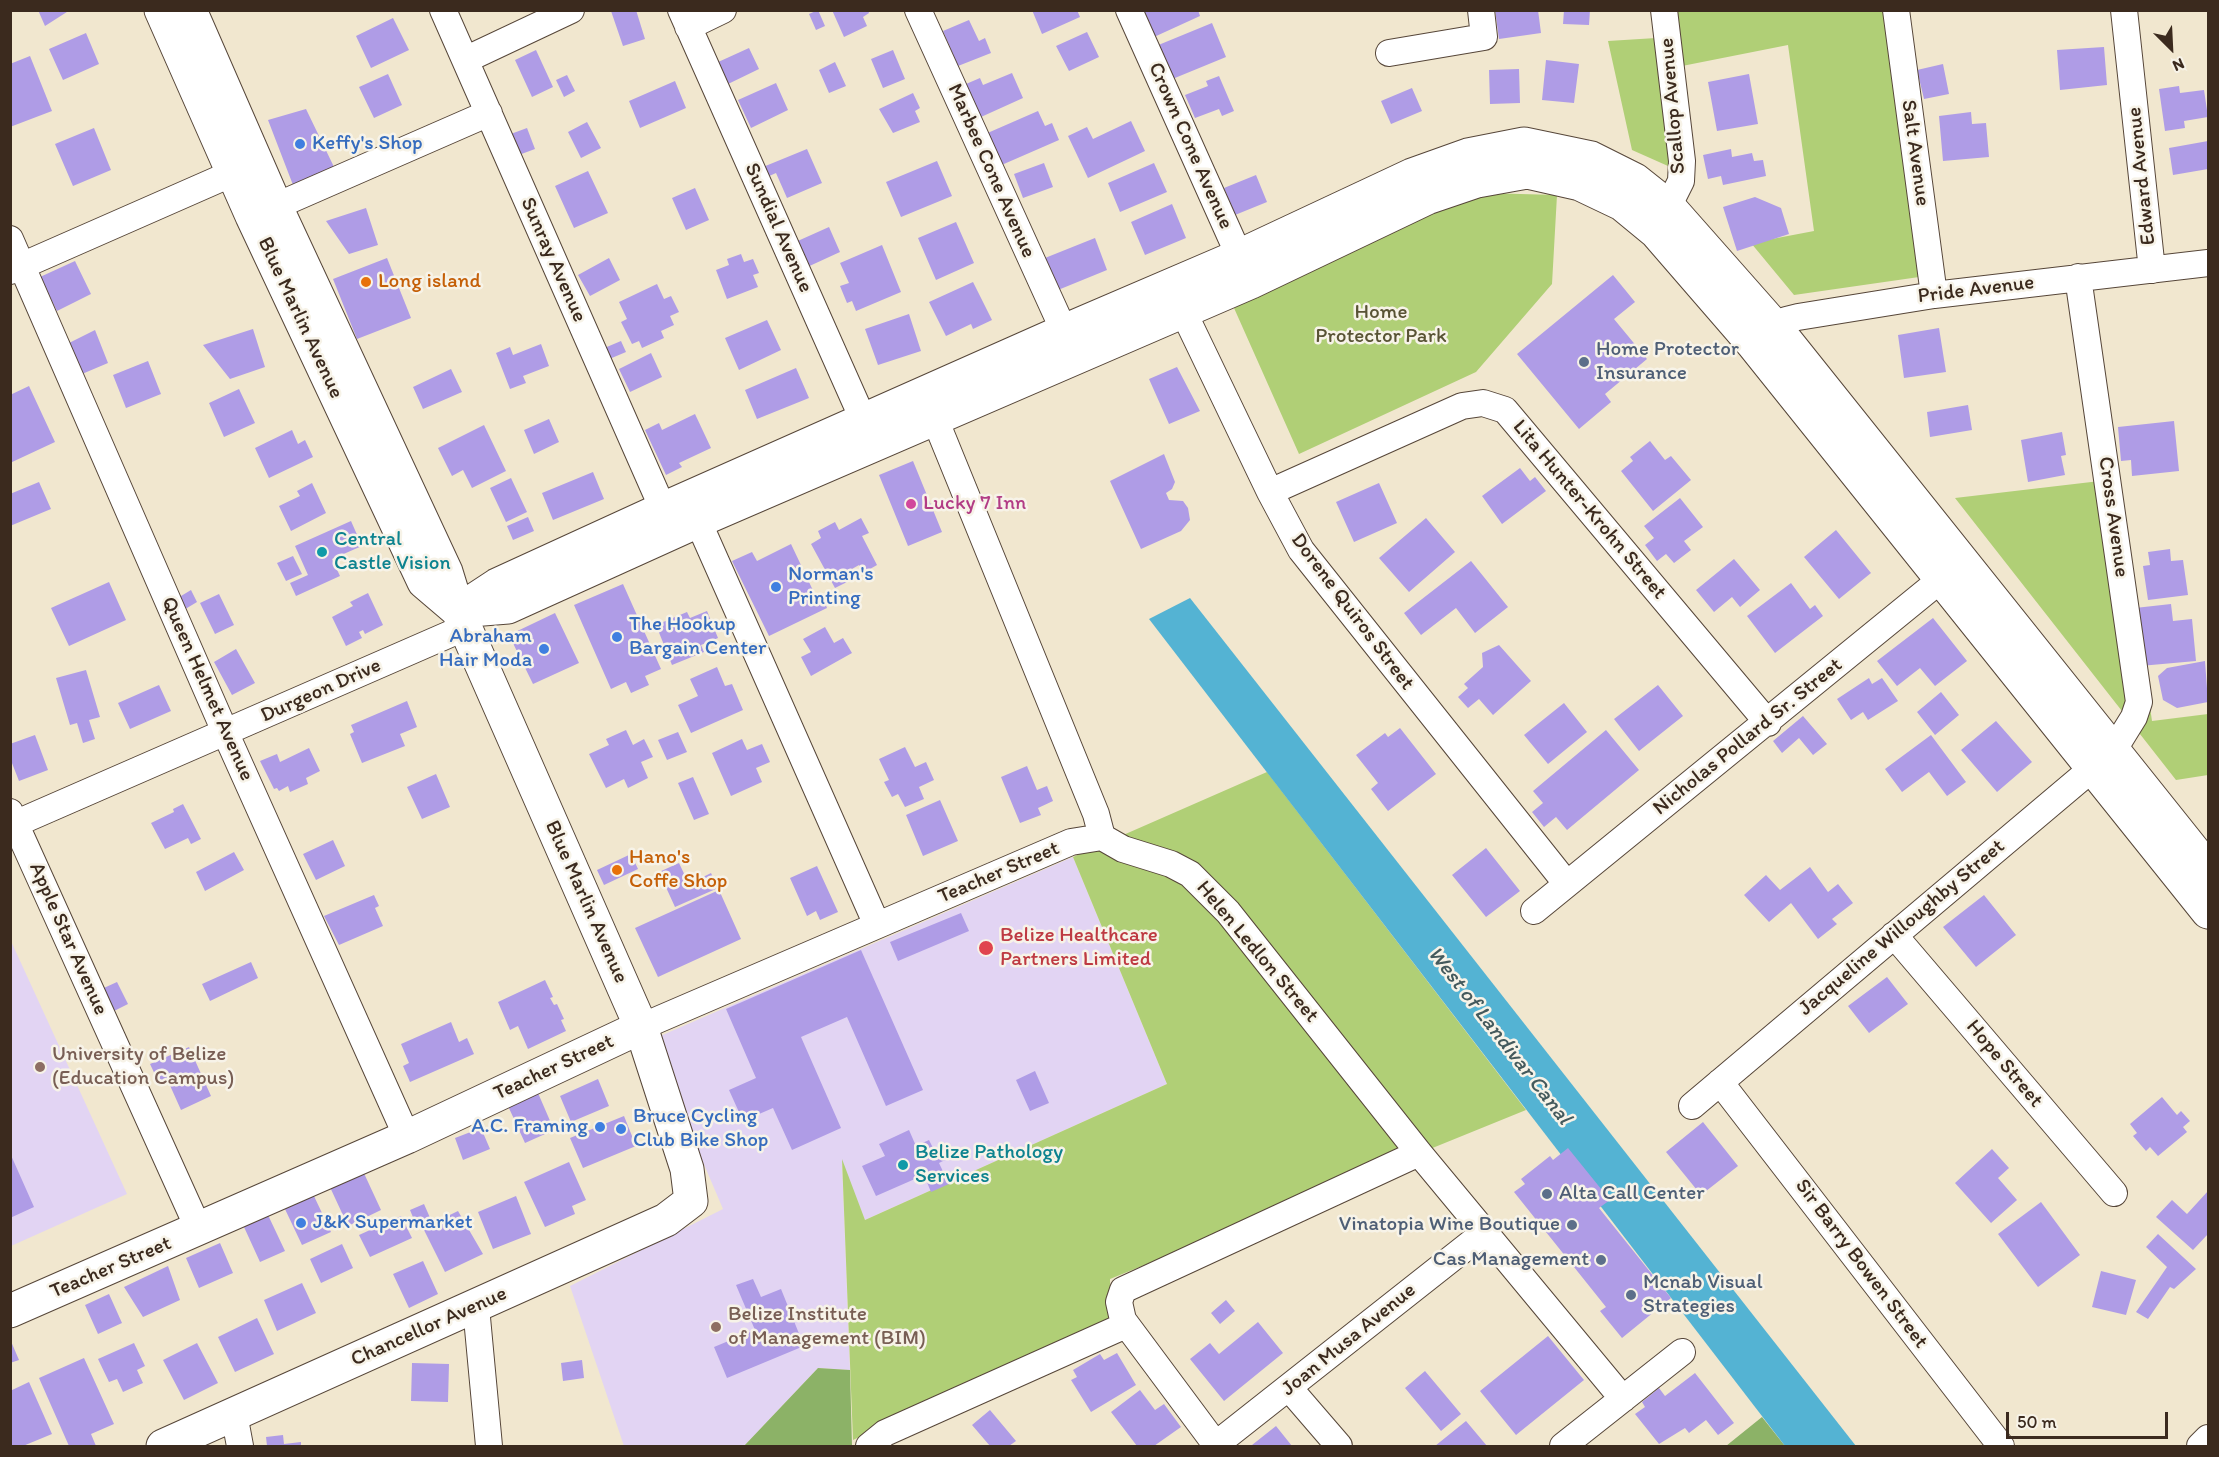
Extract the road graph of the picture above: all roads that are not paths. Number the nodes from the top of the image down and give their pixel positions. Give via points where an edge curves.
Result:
1 (161, 10) edge
2 (190, 10) edge
3 (443, 10) edge
4 (571, 10) edge
5 (723, 10) edge
6 (918, 10) edge
7 (1129, 10) edge
8 (1481, 10) edge
9 (1664, 10) edge
10 (1896, 10) edge
11 (2124, 10) edge
12 (685, 19) edge
13 (1389, 53) dead end
14 (465, 60) junction
15 (489, 113) junction
16 (233, 172) junction
17 (264, 212) junction
18 (1663, 220) junction
19 (10, 239) edge
20 (2208, 263) edge
21 (16, 268) edge
22 (1245, 269) junction
23 (2152, 270) junction
24 (2078, 278) junction
25 (1934, 295) junction
26 (1183, 311) junction
27 (1064, 331) junction
28 (1764, 335) junction
29 (934, 419) junction
30 (869, 432) junction
31 (1270, 492) junction
32 (663, 509) junction
33 (698, 521) junction
34 (1952, 570) junction
35 (502, 596) junction
36 (462, 619) junction
37 (1768, 723) junction
38 (226, 734) junction
39 (2103, 759) junction
40 (12, 821) edge
41 (1102, 837) junction
42 (2208, 868) edge
43 (1566, 883) junction
44 (1534, 911) dead end
45 (2208, 912) edge
46 (877, 925) junction
47 (1894, 935) junction
48 (641, 1027) junction
49 (1720, 1082) junction
50 (1692, 1106) dead end
51 (406, 1137) junction
52 (1419, 1153) junction
53 (2114, 1194) dead end
54 (691, 1201) joint
55 (199, 1230) junction
56 (1484, 1233) junction
57 (476, 1307) junction
58 (10, 1311) edge
59 (1126, 1324) junction
60 (1682, 1352) dead end
61 (1289, 1388) junction
62 (1623, 1399) junction
63 (234, 1414) junction
64 (2208, 1438) edge
65 (163, 1446) edge
66 (240, 1446) edge
67 (489, 1446) edge
68 (868, 1446) edge
69 (1215, 1446) edge
70 (1339, 1446) edge
71 (1563, 1446) edge
72 (2001, 1446) edge
73 (2200, 1446) edge

1 - 16 street, Blue Marlin Avenue
2 - 17 street, Blue Marlin Avenue
3 - 14 street, Sunray Avenue
4 - 14 street
5 - 12 street
6 - 27 street, Marbee Cone Avenue
7 - 22 street, Crown Cone Avenue
8 - 13 street via 1484,37
9 - 18 street, Scallop Avenue via 1682,161 1681,181
10 - 25 street, Salt Avenue
11 - 23 street, Edward Avenue
12 - 30 street, Sundial Avenue
14 - 15 street, Sunray Avenue
15 - 17 street
15 - 32 street, Sunray Avenue
16 - 17 street, Blue Marlin Avenue
16 - 21 street
17 - 36 street, Blue Marlin Avenue via 446,572
18 - 22 street via 1635,180 1592,158 1524,144 1468,155 1412,175
18 - 28 street
19 - 21 street, Queen Helmet Avenue
20 - 23 street, Pride Avenue
21 - 38 street, Queen Helmet Avenue
22 - 26 street
22 - 27 street
23 - 24 street, Pride Avenue
24 - 25 street, Pride Avenue
24 - 39 street, Cross Avenue via 2139,702 2134,717
25 - 28 street, Pride Avenue via 1798,317
26 - 29 street
26 - 31 street, Dorene Quiros Street
27 - 30 street
28 - 34 street
29 - 30 street
29 - 41 street via 1096,814
30 - 32 street
30 - 33 street
31 - 37 street, Lita Hunter-Krohn Street via 1462,406 1483,403 1504,410
31 - 43 street, Dorene Quiros Street via 1320,577
32 - 35 street
33 - 35 street
33 - 46 street
34 - 37 street, Nicholas Pollard Sr. Street
34 - 39 street
35 - 36 street
36 - 38 street, Durgeon Drive
36 - 48 street, Blue Marlin Avenue
37 - 43 street, Nicholas Pollard Sr. Street
38 - 40 street, Durgeon Drive
38 - 51 street, Queen Helmet Avenue
39 - 42 street
39 - 45 street
39 - 47 street, Jacqueline Willoughby Street
40 - 55 street, Apple Star Avenue
41 - 46 street, Teacher Street via 1071,842
41 - 52 street, Helen Ledlon Street via 1123,849 1171,864 1209,891
43 - 44 street, Nicholas Pollard Sr. Street
46 - 48 street, Teacher Street
47 - 49 street, Jacqueline Willoughby Street
47 - 53 street, Hope Street
48 - 51 street, Teacher Street
48 - 54 street, Blue Marlin Avenue via 687,1169
49 - 50 street, Jacqueline Willoughby Street
49 - 72 street, Sir Barry Bowen Street
51 - 55 street, Teacher Street
52 - 56 street, Helen Ledlon Street
52 - 59 street via 1123,1290 1119,1308
54 - 57 street, Chancellor Avenue via 666,1220
55 - 58 street, Teacher Street
56 - 61 street, Joan Musa Avenue
56 - 62 street, Helen Ledlon Street
57 - 63 street, Chancellor Avenue
57 - 67 street
59 - 68 street via 885,1433
59 - 69 street
60 - 62 street
61 - 69 street, Joan Musa Avenue
61 - 70 street
62 - 71 street
63 - 65 street, Chancellor Avenue
63 - 66 street
64 - 73 street

